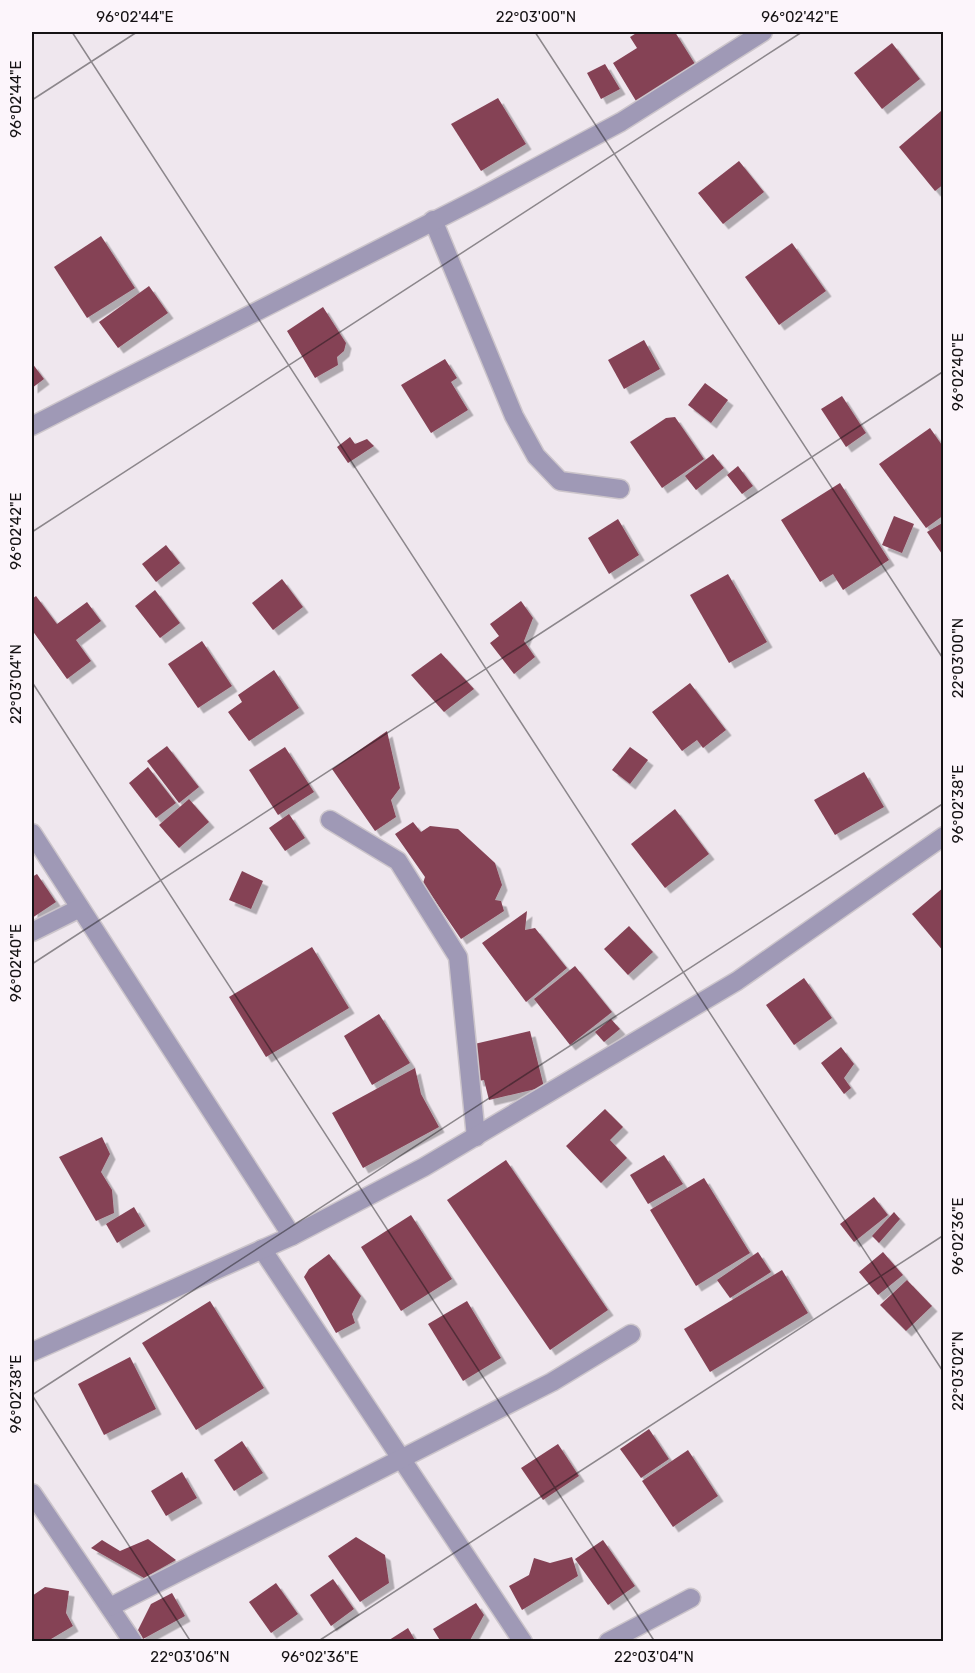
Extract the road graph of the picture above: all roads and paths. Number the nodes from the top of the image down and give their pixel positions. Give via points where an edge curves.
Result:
1 (763, 32) edge
2 (433, 220) junction
3 (32, 426) edge
4 (620, 489) dead end
5 (330, 820) dead end
6 (32, 833) edge
7 (942, 838) edge
8 (80, 908) junction
9 (32, 932) edge
10 (476, 1137) junction
11 (292, 1236) junction
12 (262, 1249) junction
13 (631, 1334) dead end
14 (32, 1352) edge
15 (401, 1460) junction
16 (32, 1493) edge
17 (691, 1598) dead end
18 (110, 1607) junction
19 (133, 1641) edge
20 (523, 1641) edge
21 (608, 1641) edge

1 - 2 street via 621,122
2 - 3 street
2 - 4 street via 514,416 536,456 560,481
5 - 10 street via 398,861 458,957
6 - 8 street
7 - 10 street via 737,981
8 - 9 street
8 - 11 street
10 - 11 street
11 - 12 street
12 - 14 street
12 - 15 street
13 - 15 street via 552,1382
15 - 18 street
15 - 20 street
16 - 18 street
17 - 21 street
18 - 19 street

